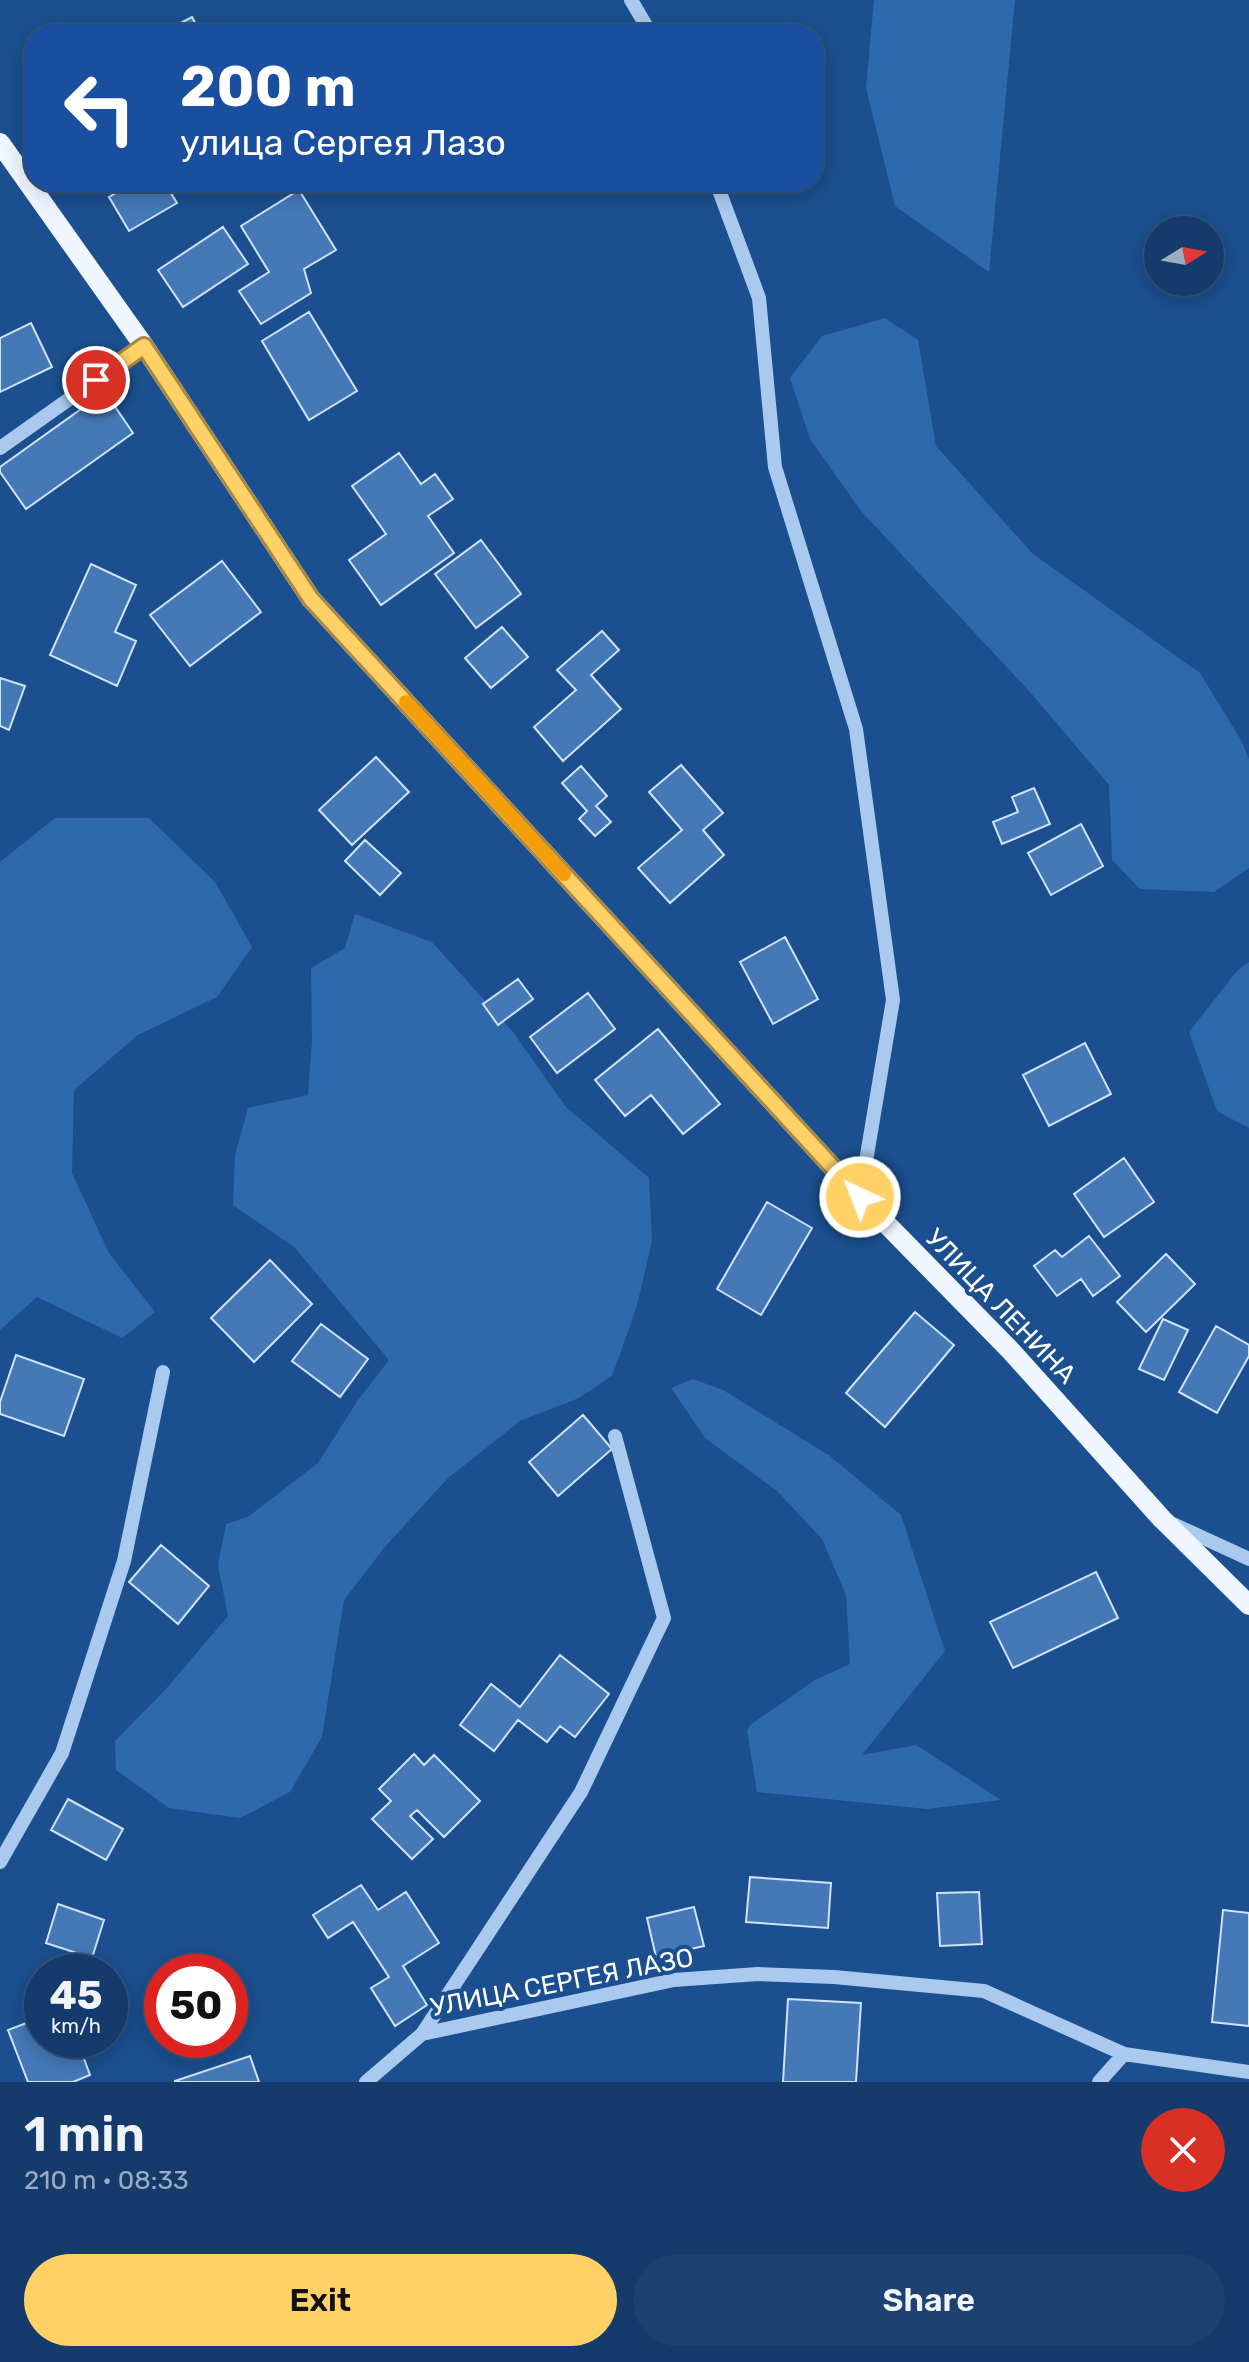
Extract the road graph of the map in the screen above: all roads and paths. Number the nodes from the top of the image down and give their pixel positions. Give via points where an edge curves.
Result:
1 (631, 0) edge
2 (645, 24) edge
3 (0, 143) edge
4 (24, 177) edge
5 (35, 192) edge
6 (720, 192) edge
7 (144, 346) junction
8 (0, 448) edge
9 (860, 1197) junction
10 (163, 1372) dead end
11 (615, 1436) dead end
12 (1162, 1519) junction
13 (1249, 1559) edge
14 (1249, 1605) edge
15 (0, 1862) edge
16 (422, 2034) junction
17 (1124, 2054) junction
18 (1242, 2075) edge
19 (366, 2082) edge
20 (1099, 2082) edge

1 - 2 street
3 - 4 main road, УЛИЦА ЛЕНИНА
5 - 7 main road, УЛИЦА ЛЕНИНА
6 - 9 street via 759,298 775,467 856,729 893,1000
7 - 8 street
7 - 9 main road, УЛИЦА ЛЕНИНА via 311,599
9 - 12 main road, УЛИЦА ЛЕНИНА via 1011,1351
10 - 15 street via 124,1561 62,1753
11 - 16 street via 664,1618 581,1792
12 - 13 street
12 - 14 main road, УЛИЦА ЛЕНИНА
16 - 17 street, УЛИЦА СЕРГЕЯ ЛАЗО via 674,1980 758,1974 984,1991
16 - 19 street, УЛИЦА СЕРГЕЯ ЛАЗО
17 - 18 street, УЛИЦА СЕРГЕЯ ЛАЗО
17 - 20 street

